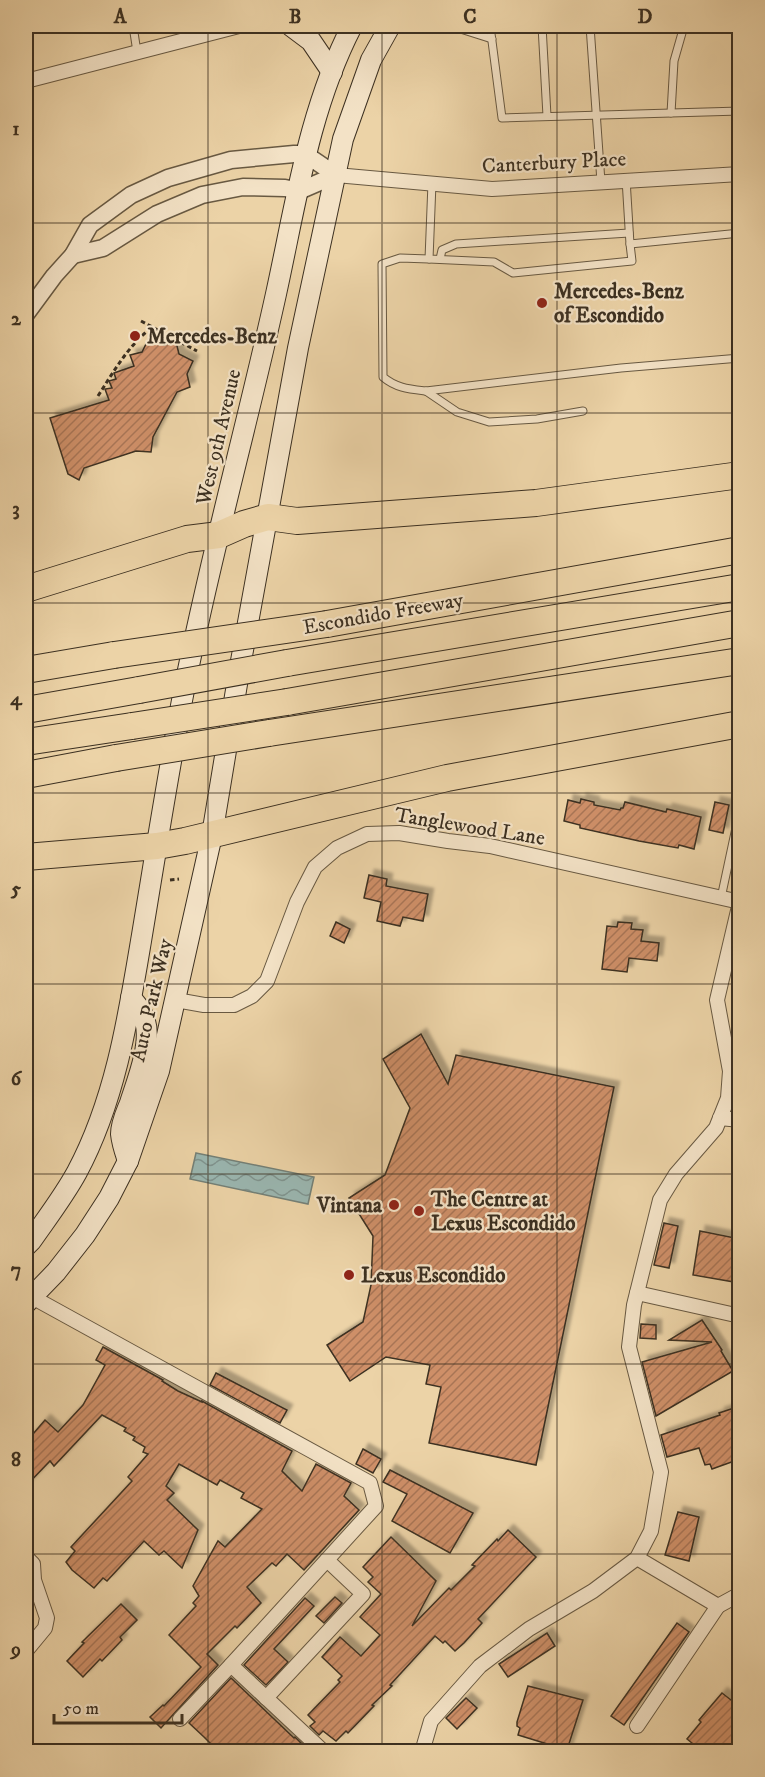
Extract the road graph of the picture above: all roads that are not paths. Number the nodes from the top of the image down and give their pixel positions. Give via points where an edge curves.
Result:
1 (133, 26) edge
2 (239, 26) edge
3 (291, 26) edge
4 (352, 26) edge
5 (390, 26) edge
6 (451, 26) edge
7 (490, 26) edge
8 (542, 26) edge
9 (590, 26) edge
10 (684, 26) edge
11 (492, 39) junction
12 (137, 52) junction
13 (332, 72) junction
14 (26, 81) edge
15 (740, 111) edge
16 (671, 113) junction
17 (597, 115) junction
18 (547, 116) junction
19 (305, 154) junction
20 (740, 174) edge
21 (336, 175) junction
22 (626, 179) junction
23 (601, 182) junction
24 (432, 183) junction
25 (298, 191) junction
26 (629, 232) junction
27 (740, 233) edge
28 (630, 244) junction
29 (73, 255) junction
30 (429, 258) junction
31 (440, 259) junction
32 (26, 314) edge
33 (740, 358) edge
34 (426, 391) junction
35 (583, 411) dead end
36 (740, 475) edge
37 (268, 518) junction
38 (219, 535) junction
39 (740, 550) edge
40 (740, 587) edge
41 (26, 589) edge
42 (740, 623) edge
43 (740, 661) edge
44 (26, 670) edge
45 (184, 689) joint
46 (26, 710) edge
47 (740, 724) edge
48 (26, 742) edge
49 (26, 775) edge
50 (740, 809) edge
51 (213, 835) junction
52 (157, 846) junction
53 (26, 857) edge
54 (722, 898) junction
55 (740, 902) edge
56 (131, 998) junction
57 (176, 1000) junction
58 (720, 1118) junction
59 (740, 1120) edge
60 (128, 1161) junction
61 (26, 1246) edge
62 (637, 1293) junction
63 (29, 1300) edge
64 (740, 1316) edge
65 (26, 1557) edge
66 (638, 1558) junction
67 (327, 1560) junction
68 (30, 1578) edge
69 (740, 1594) edge
70 (718, 1606) junction
71 (26, 1651) edge
72 (231, 1665) junction
73 (266, 1698) junction
74 (180, 1719) dead end
75 (637, 1726) dead end
76 (324, 1752) edge
77 (422, 1752) edge

1 - 12 lane
2 - 12 street
3 - 13 main road via 311,41
4 - 13 main road, West 9th Avenue
5 - 21 main road via 371,60 345,130
6 - 11 lane
7 - 11 lane
8 - 18 lane
9 - 17 lane
10 - 16 lane via 674,61
11 - 18 lane via 502,117
12 - 14 street
13 - 19 main road, West 9th Avenue
15 - 16 lane
16 - 17 lane
17 - 18 lane
17 - 23 lane
19 - 21 street
19 - 25 main road, West 9th Avenue
19 - 29 street via 231,160 168,178 131,195 90,225
20 - 22 street, Canterbury Place
21 - 24 street, Canterbury Place
21 - 25 street
21 - 37 main road via 298,348
22 - 23 street, Canterbury Place
22 - 26 lane
23 - 24 street, Canterbury Place via 492,189
24 - 30 lane
25 - 29 street via 243,187 202,195 156,214 104,248
25 - 38 main road, West 9th Avenue
26 - 28 lane
26 - 31 lane via 456,244 442,250
27 - 28 lane
28 - 31 lane via 632,261 513,273 494,262
29 - 32 street
30 - 31 lane
30 - 34 lane via 400,258 382,264 383,377 404,389
33 - 34 lane
34 - 35 lane via 457,412 489,422
36 - 37 highway via 536,503 297,521
37 - 38 highway
37 - 51 main road, Auto Park Way
38 - 41 highway via 187,538
38 - 45 main road, West 9th Avenue
39 - 44 highway, Escondido Freeway, bridge via 327,624
40 - 46 highway, bridge
42 - 48 highway, bridge via 287,702
43 - 49 highway, bridge via 269,733
45 - 52 main road, Auto Park Way
47 - 51 highway via 447,778
50 - 54 lane
51 - 52 highway
51 - 57 main road, Auto Park Way
52 - 53 highway
52 - 56 main road, Auto Park Way
54 - 55 street, Tanglewood Lane
54 - 57 street, Tanglewood Lane via 490,846 399,832 367,834 337,848 315,867 297,902 267,981 252,996 234,1005
55 - 58 street via 717,1000 730,1071 728,1098
56 - 60 main road via 143,1016 147,1036 123,1120 121,1134
56 - 61 main road, Auto Park Way via 104,1109 85,1155 65,1192
57 - 60 main road, Auto Park Way via 159,1071
58 - 59 street
58 - 62 street via 660,1200
60 - 63 main road, Auto Park Way via 86,1235
62 - 64 street
62 - 66 street via 629,1347 661,1472 651,1532
63 - 67 street via 370,1483 376,1506
65 - 68 street via 33,1564
66 - 70 street
66 - 77 street via 480,1666 431,1721
67 - 72 street
67 - 73 street via 363,1594
68 - 71 street via 47,1618 45,1628
69 - 70 street
70 - 75 street
72 - 73 street
72 - 74 street
73 - 76 street

